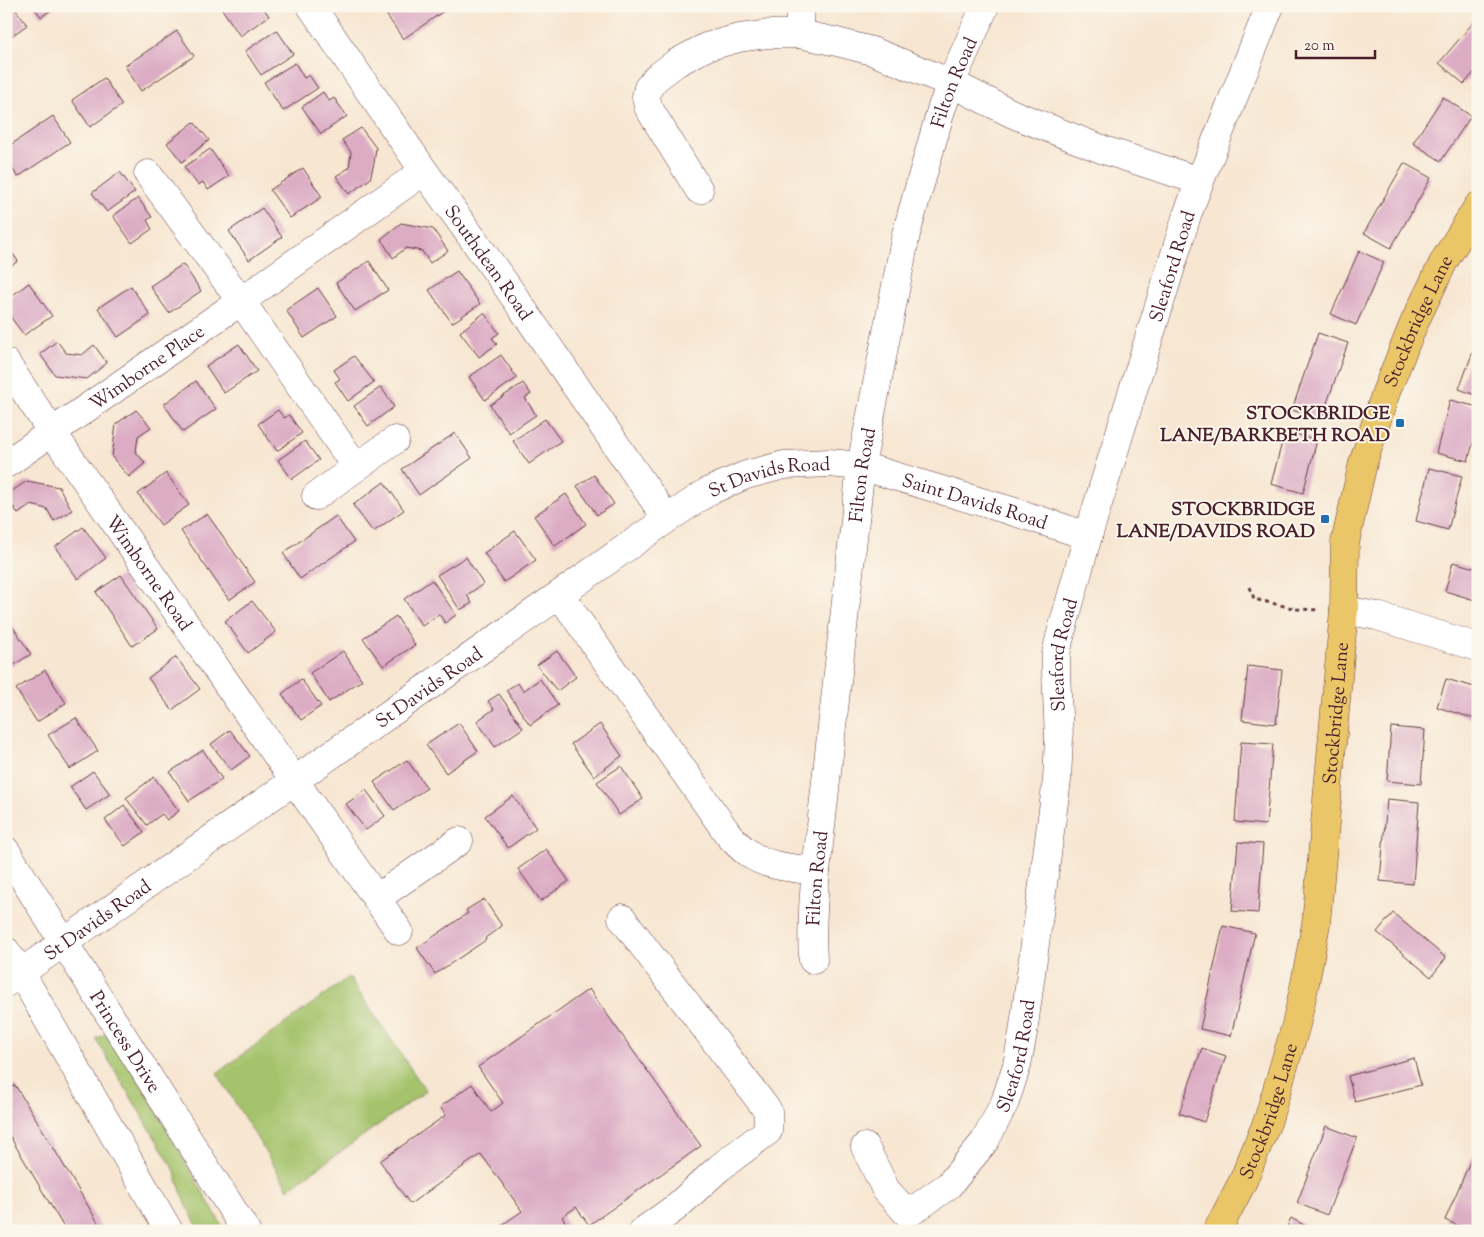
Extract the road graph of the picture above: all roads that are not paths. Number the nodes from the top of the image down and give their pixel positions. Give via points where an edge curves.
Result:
1 (311, 6) edge
2 (800, 6) edge
3 (985, 6) edge
4 (1270, 6) edge
5 (800, 34) junction
6 (951, 83) junction
7 (424, 171) junction
8 (148, 174) dead end
9 (1200, 181) junction
10 (700, 190) dead end
11 (1478, 206) edge
12 (241, 301) junction
13 (6, 363) edge
14 (52, 432) junction
15 (395, 440) dead end
16 (6, 464) edge
17 (861, 466) junction
18 (356, 467) junction
19 (316, 496) dead end
20 (668, 519) junction
21 (1088, 536) junction
22 (560, 595) junction
23 (1344, 610) junction
24 (1478, 647) edge
25 (295, 780) junction
26 (459, 842) dead end
27 (6, 851) edge
28 (816, 871) junction
29 (377, 898) junction
30 (622, 918) dead end
31 (399, 931) dead end
32 (64, 941) junction
33 (6, 951) edge
34 (813, 960) dead end
35 (13, 978) edge
36 (865, 1147) dead end
37 (170, 1231) edge
38 (246, 1231) edge
39 (642, 1231) edge
40 (1217, 1231) edge

1 - 7 street, Southdean Road
2 - 5 street
3 - 6 street, Filton Road
4 - 9 street, Sleaford Road
5 - 6 street via 872,51
5 - 10 street via 739,38 706,47 669,68 648,88 648,107
6 - 9 street via 1022,118 1104,150
6 - 17 street, Filton Road via 906,234
7 - 12 street, Wimborne Place
7 - 20 street, Southdean Road
8 - 12 street
9 - 21 street, Sleaford Road
11 - 23 main road, Stockbridge Lane via 1444,261 1386,392 1363,463 1345,543
12 - 14 street, Wimborne Place
12 - 18 street
13 - 14 street, Wimborne Road
14 - 16 street, Wimborne Place
14 - 25 street, Wimborne Road
15 - 18 street
17 - 20 street, St Davids Road via 807,463 746,474 709,491
17 - 21 street, Saint Davids Road
17 - 28 street, Filton Road
18 - 19 street
20 - 22 street, St Davids Road
21 - 36 street, Sleaford Road via 1056,654 1057,780 1023,1033 1005,1102 985,1141 949,1185 908,1214 886,1190
22 - 25 street, St Davids Road
22 - 28 street via 728,834 749,854 761,860
23 - 24 street via 1377,616
23 - 40 main road, Stockbridge Lane via 1316,924 1306,983 1268,1120 1243,1181
25 - 29 street, Wimborne Road
25 - 32 street, St Davids Road
26 - 29 street
27 - 32 street, Princess Drive
28 - 34 street, Filton Road via 811,940
29 - 31 street, Wimborne Road
30 - 39 street via 768,1111 768,1131
32 - 35 street, St Davids Road
32 - 38 street, Princess Drive
33 - 35 street
35 - 37 street

